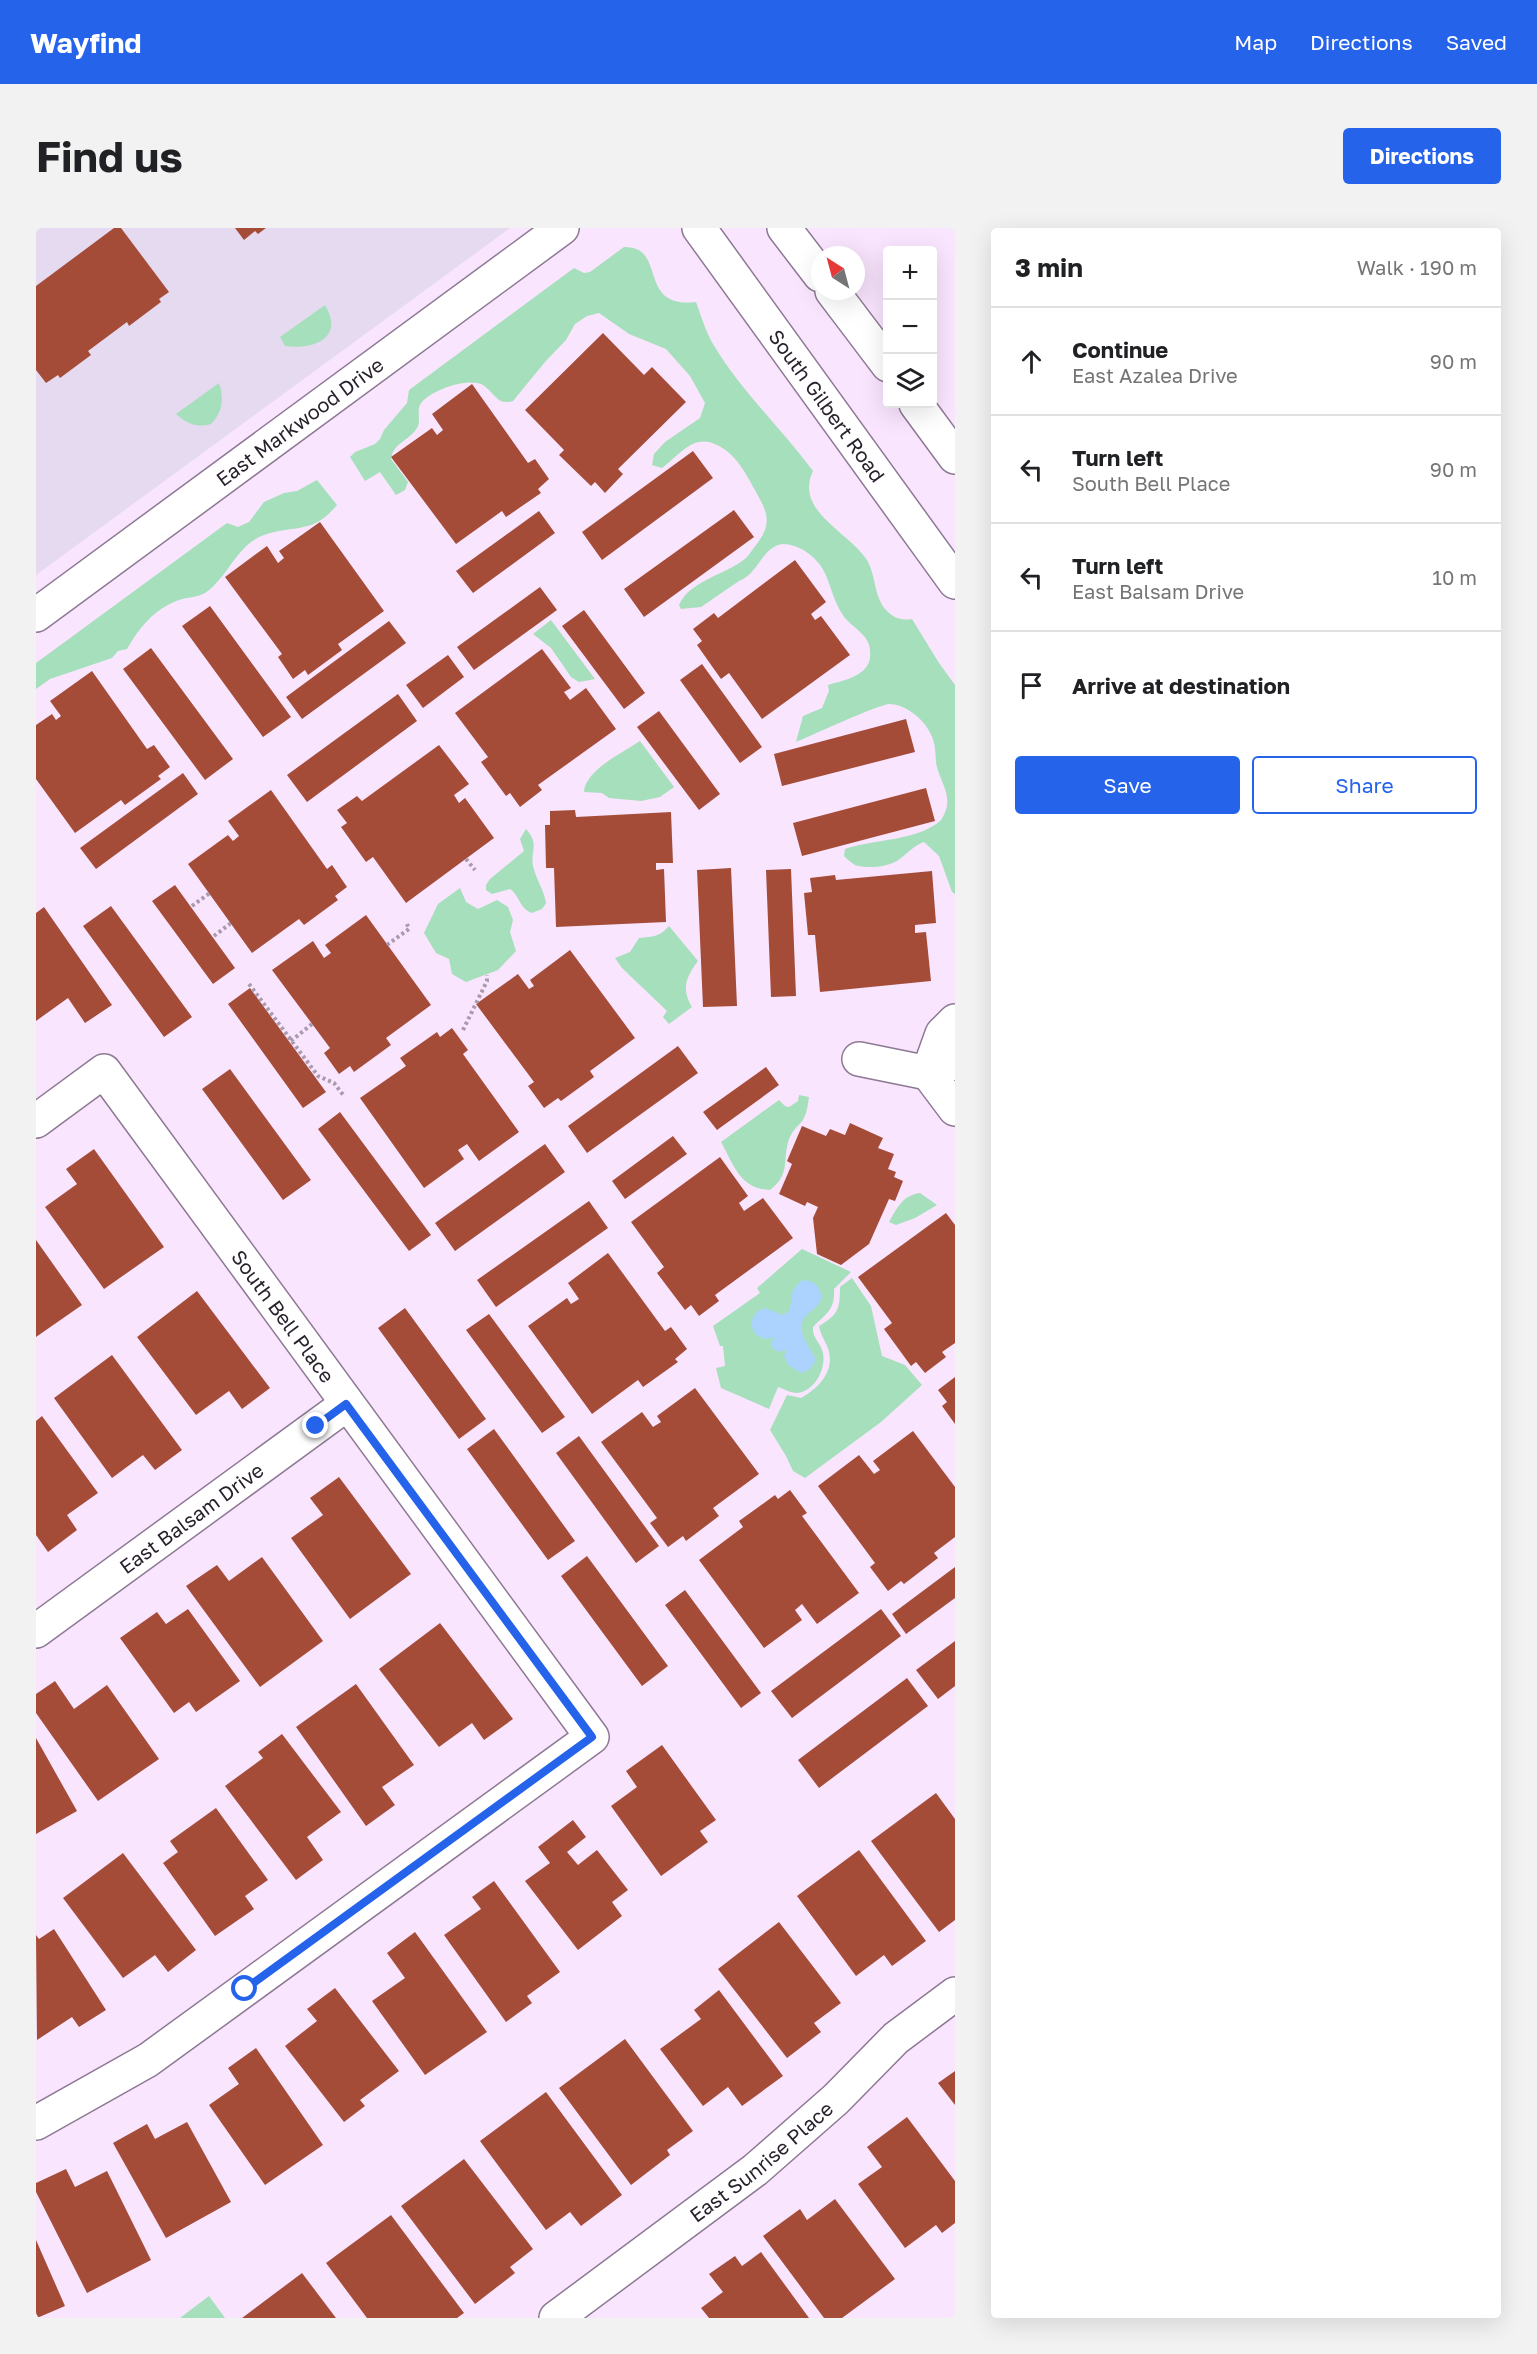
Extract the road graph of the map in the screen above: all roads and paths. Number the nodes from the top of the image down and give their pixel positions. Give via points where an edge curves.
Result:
1 (562, 228) edge
2 (699, 228) edge
3 (784, 228) edge
4 (811, 263) edge
5 (839, 300) edge
6 (883, 357) edge
7 (919, 408) edge
8 (955, 457) edge
9 (955, 582) edge
10 (36, 615) edge
11 (466, 859) dead end
12 (475, 870) dead end
13 (210, 893) dead end
14 (192, 906) dead end
15 (231, 923) dead end
16 (407, 924) dead end
17 (214, 936) dead end
18 (387, 945) dead end
19 (487, 975) dead end
20 (249, 984) dead end
21 (955, 1021) edge
22 (312, 1024) dead end
23 (463, 1030) dead end
24 (291, 1041) junction
25 (859, 1059) dead end
26 (942, 1067) edge
27 (344, 1096) dead end
28 (955, 1108) edge
29 (36, 1121) edge
30 (346, 1404) junction
31 (36, 1631) edge
32 (955, 1994) edge
33 (36, 2122) edge
34 (556, 2318) edge

1 - 10 street, East Markwood Drive
2 - 9 street, South Gilbert Road
3 - 4 street
5 - 6 street
7 - 8 street
11 - 12 path
13 - 14 path
15 - 17 path
16 - 18 path via 409,929
19 - 23 path
20 - 24 path
21 - 26 street via 942,1034
22 - 24 path
24 - 27 path via 318,1076 334,1083
25 - 26 street
26 - 28 street
29 - 30 street, South Bell Place via 104,1071
30 - 31 street, East Balsam Drive
30 - 33 street, South Bell Place via 592,1737 148,2060
32 - 34 street, East Sunrise Place via 896,2038 836,2099 755,2170

